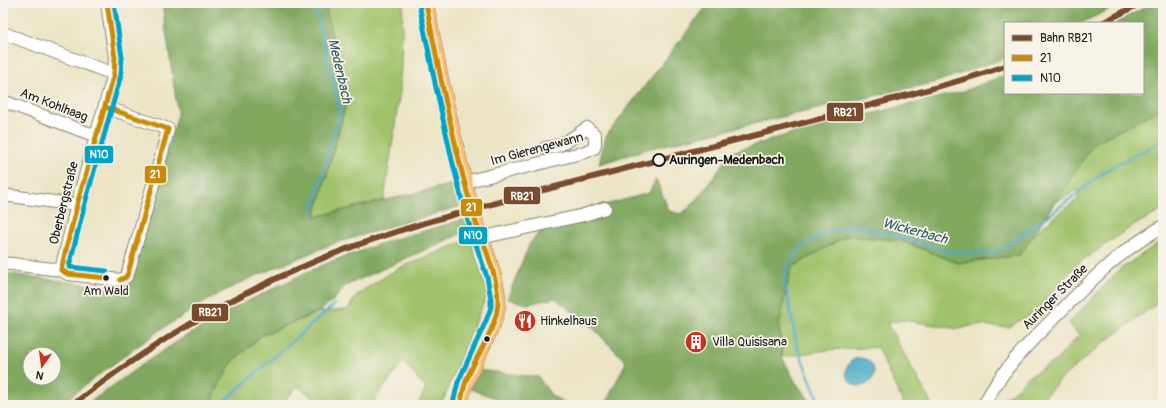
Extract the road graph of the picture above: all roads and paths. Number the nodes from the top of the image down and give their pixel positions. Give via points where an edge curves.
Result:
1 (106, 3) edge
2 (426, 3) edge
3 (3, 33) edge
4 (114, 74) junction
5 (3, 101) edge
6 (104, 107) junction
7 (96, 136) junction
8 (545, 148) dead end
9 (465, 182) junction
10 (3, 195) edge
11 (77, 205) junction
12 (605, 208) dead end
13 (1163, 226) edge
14 (480, 238) junction
15 (3, 263) edge
16 (61, 270) junction
17 (460, 405) edge
18 (984, 405) edge

1 - 4 street, Oberbergstraße via 115,58
2 - 9 main road
3 - 4 street
4 - 6 street, Oberbergstraße
5 - 7 street, Am Kohlhaag
6 - 7 street, Oberbergstraße
6 - 16 street via 168,129 162,153 126,277 120,280 68,274
7 - 11 street, Oberbergstraße
8 - 9 street, Im Gierengewann via 562,145 584,126 595,135 594,148 585,152
9 - 14 main road
10 - 11 street
11 - 16 street, Oberbergstraße
12 - 14 street
13 - 18 street, Auringer Straße via 1104,269 1026,346 998,380
14 - 17 main road via 493,273 498,306 493,324 465,384
15 - 16 street

